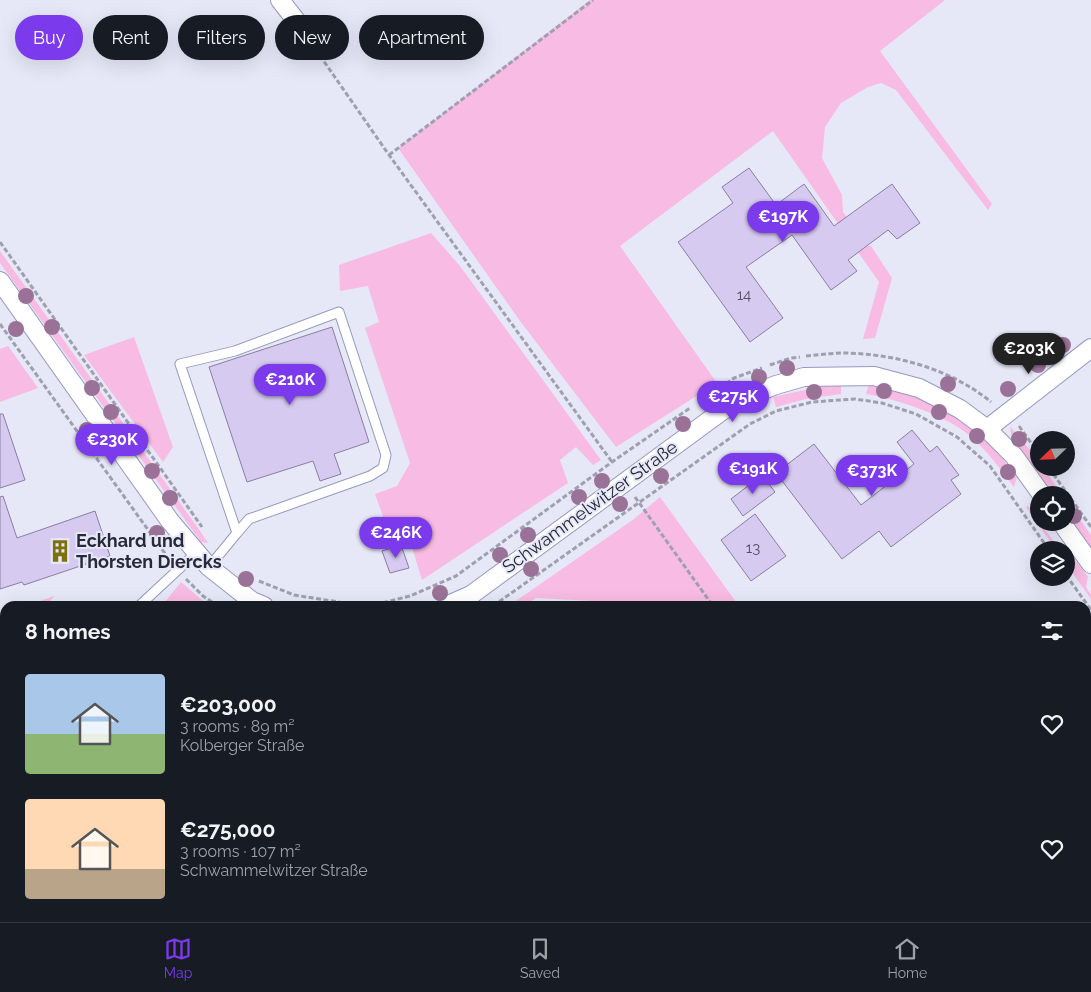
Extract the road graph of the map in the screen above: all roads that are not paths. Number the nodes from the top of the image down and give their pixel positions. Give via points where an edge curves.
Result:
1 (280, 0) edge
2 (292, 15) edge
3 (0, 280) edge
4 (1091, 348) edge
5 (988, 429) junction
6 (1036, 486) edge
7 (1068, 531) edge
8 (237, 533) junction
9 (196, 553) junction
10 (1091, 564) edge
11 (209, 567) junction
12 (145, 601) edge
13 (252, 601) edge
14 (457, 601) edge

1 - 2 street
3 - 9 street
4 - 5 street
5 - 6 street, Schwammelwitzer Straße via 1014,456
5 - 14 street, Schwammelwitzer Straße via 960,409 919,388 874,376 804,377 776,385 722,410 471,595
7 - 10 street
8 - 8 lane via 180,364 235,351 339,312 386,455 384,468 370,476 249,519
8 - 11 lane
9 - 11 street
9 - 12 lane
11 - 13 street

